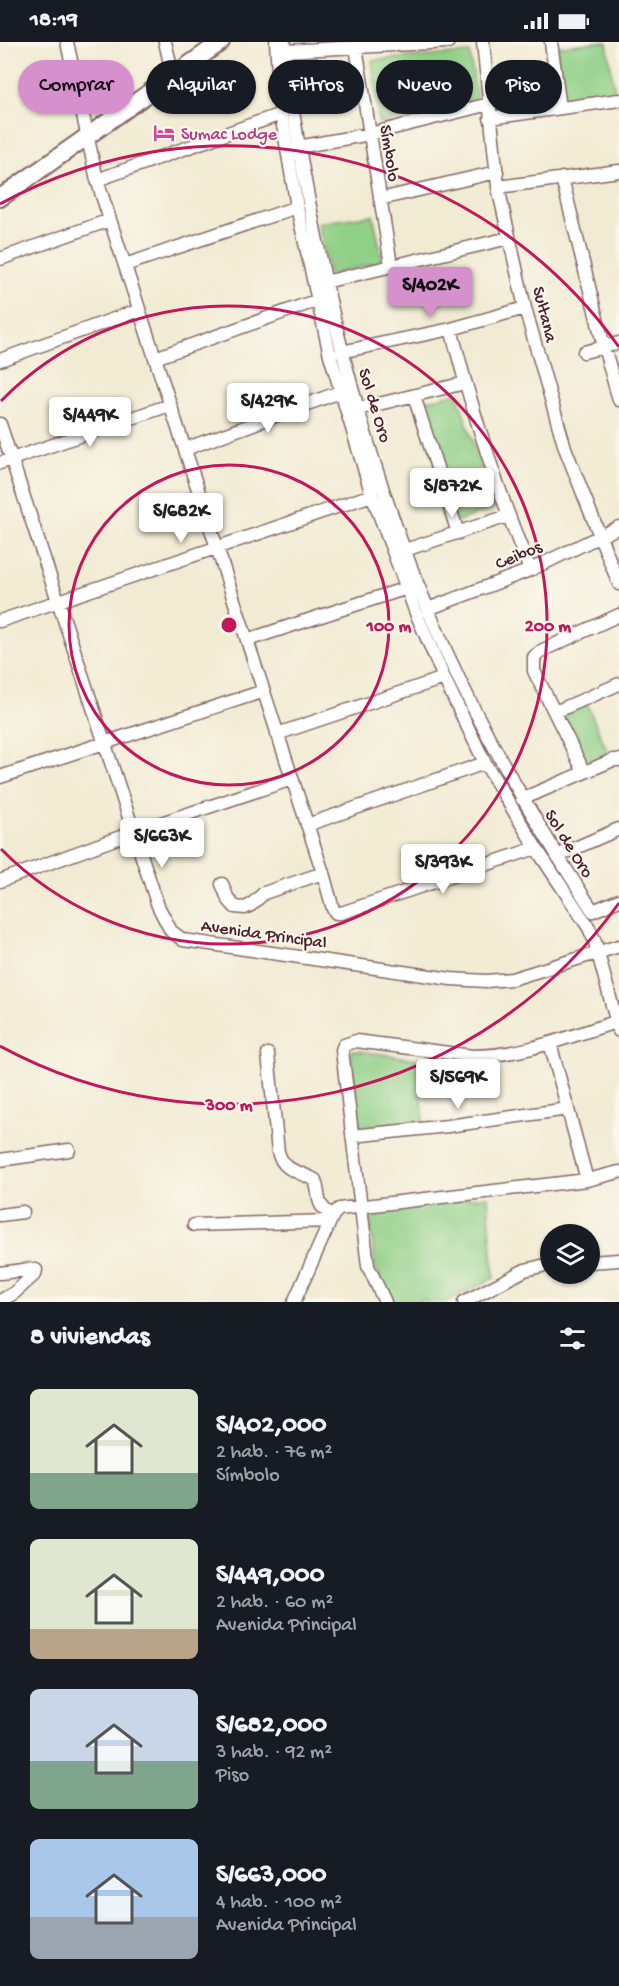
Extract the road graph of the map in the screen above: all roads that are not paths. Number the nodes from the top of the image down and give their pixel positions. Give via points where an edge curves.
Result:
1 (67, 42) edge
2 (165, 42) edge
3 (221, 42) edge
4 (276, 42) edge
5 (448, 42) edge
6 (483, 42) edge
7 (551, 42) edge
8 (285, 47) edge
9 (356, 47) junction
10 (169, 60) edge
11 (196, 60) edge
12 (277, 60) edge
13 (553, 60) edge
14 (485, 63) edge
15 (146, 95) edge
16 (619, 100) edge
17 (485, 105) edge
18 (562, 108) edge
19 (281, 114) joint
20 (490, 114) edge
21 (518, 114) edge
22 (490, 118) junction
23 (370, 134) junction
24 (87, 138) junction
25 (298, 147) junction
26 (619, 171) edge
27 (497, 172) junction
28 (562, 178) junction
29 (97, 180) junction
30 (498, 187) junction
31 (0, 198) edge
32 (380, 199) junction
33 (297, 207) junction
34 (110, 220) junction
35 (509, 238) junction
36 (0, 259) edge
37 (124, 265) junction
38 (391, 265) junction
39 (325, 282) junction
40 (318, 300) junction
41 (525, 309) junction
42 (139, 310) junction
43 (452, 329) junction
44 (619, 343) edge
45 (604, 347) junction
46 (341, 352) junction
47 (584, 352) dead end
48 (155, 358) junction
49 (0, 360) edge
50 (465, 383) junction
51 (340, 392) junction
52 (414, 396) junction
53 (619, 400) edge
54 (170, 405) junction
55 (358, 409) junction
56 (0, 424) edge
57 (184, 449) junction
58 (13, 459) junction
59 (0, 463) edge
60 (372, 495) junction
61 (508, 516) junction
62 (619, 527) edge
63 (458, 532) junction
64 (600, 536) junction
65 (217, 548) junction
66 (405, 550) junction
67 (530, 570) junction
68 (619, 584) edge
69 (407, 588) junction
70 (59, 601) junction
71 (428, 609) junction
72 (619, 615) edge
73 (0, 621) edge
74 (247, 640) junction
75 (444, 678) junction
76 (619, 684) edge
77 (264, 691) junction
78 (597, 694) junction
79 (619, 695) edge
80 (555, 712) junction
81 (277, 734) junction
82 (105, 743) junction
83 (619, 760) edge
84 (484, 763) junction
85 (584, 772) junction
86 (0, 777) edge
87 (292, 779) junction
88 (522, 799) junction
89 (307, 825) junction
90 (619, 829) edge
91 (134, 832) junction
92 (536, 848) junction
93 (557, 856) junction
94 (323, 873) junction
95 (0, 881) edge
96 (222, 884) dead end
97 (619, 900) edge
98 (619, 946) edge
99 (597, 953) junction
100 (618, 1025) edge
101 (550, 1043) junction
102 (268, 1054) dead end
103 (568, 1109) junction
104 (352, 1136) junction
105 (69, 1150) dead end
106 (0, 1160) edge
107 (619, 1172) edge
108 (587, 1180) junction
109 (360, 1205) junction
110 (23, 1212) dead end
111 (0, 1215) edge
112 (331, 1218) junction
113 (194, 1226) dead end
114 (619, 1260) edge
115 (600, 1261) edge
116 (540, 1266) edge
117 (0, 1273) edge
118 (0, 1301) edge
119 (294, 1302) edge
120 (385, 1302) edge
121 (464, 1302) edge

1 - 24 street
2 - 10 street
3 - 11 main road
4 - 12 street
5 - 9 street
6 - 14 street, Sultana
7 - 13 street
8 - 9 street
8 - 25 street, Sol de Oro
9 - 23 street, Símbolo
15 - 24 main road
16 - 18 street
17 - 23 street
19 - 29 street
19 - 33 street
20 - 22 street, Sultana
21 - 22 street
22 - 27 street, Sultana
23 - 25 street
23 - 32 street, Símbolo
24 - 29 street
24 - 31 main road
25 - 39 street, Sol de Oro
26 - 28 street
27 - 30 street, Sultana
27 - 32 street
28 - 30 street
28 - 45 street
29 - 34 street
30 - 35 street, Sultana
32 - 38 street, Símbolo
33 - 37 street
33 - 40 street
34 - 36 street
34 - 37 street
35 - 38 street
35 - 41 street, Sultana
37 - 42 street
38 - 39 street
39 - 46 street, Sol de Oro
40 - 48 street
40 - 51 street
41 - 43 street
41 - 64 street, Sultana via 565,448
42 - 48 street
42 - 49 street
43 - 46 street
43 - 50 street
44 - 45 street
45 - 47 street
45 - 53 street
46 - 55 street, Sol de Oro
48 - 54 street
50 - 52 street
50 - 61 street
51 - 57 street
51 - 60 street
52 - 55 street
52 - 63 street
54 - 57 street
54 - 58 street
55 - 66 street, Sol de Oro
56 - 58 street, Avenida Principal
57 - 65 street
58 - 59 street
58 - 70 street, Avenida Principal
60 - 65 street
60 - 69 street
61 - 63 street
61 - 67 street
62 - 64 street, Ceibos
63 - 66 street
64 - 67 street, Ceibos
64 - 68 street, Sultana
65 - 70 street
65 - 74 street
66 - 71 street, Sol de Oro
67 - 71 street, Ceibos
69 - 74 street
69 - 75 street
70 - 73 street
70 - 82 street, Avenida Principal
71 - 88 street, Sol de Oro
72 - 80 street via 534,657 534,671
74 - 77 street
75 - 81 street
75 - 84 street
76 - 78 street
77 - 81 street
77 - 82 street
78 - 79 street
78 - 80 street
80 - 85 street
81 - 87 street
82 - 86 street
82 - 91 street, Avenida Principal
83 - 85 street
84 - 89 street
84 - 92 street
85 - 88 street
87 - 89 street
87 - 91 street
88 - 93 street, Sol de Oro
89 - 94 street
90 - 93 street
91 - 95 street
91 - 99 street, Avenida Principal via 158,906 171,931 183,940 486,981 512,979
92 - 94 street via 341,913 333,909
92 - 99 street via 589,928
93 - 97 street, Sol de Oro via 593,911
94 - 96 street via 264,893 245,908 235,907
98 - 99 street, Avenida Principal
99 - 100 street
100 - 101 street
101 - 103 street
101 - 104 street via 503,1054 472,1056 349,1042 342,1050
102 - 112 street via 281,1162 315,1180 319,1204
103 - 104 street
103 - 108 street
104 - 109 street
105 - 106 street
107 - 108 street
108 - 109 street
109 - 112 street via 339,1209
109 - 120 street via 368,1266
110 - 111 street
112 - 113 street
112 - 119 street
114 - 115 street
116 - 121 street via 525,1270
117 - 118 street via 36,1270 14,1293

